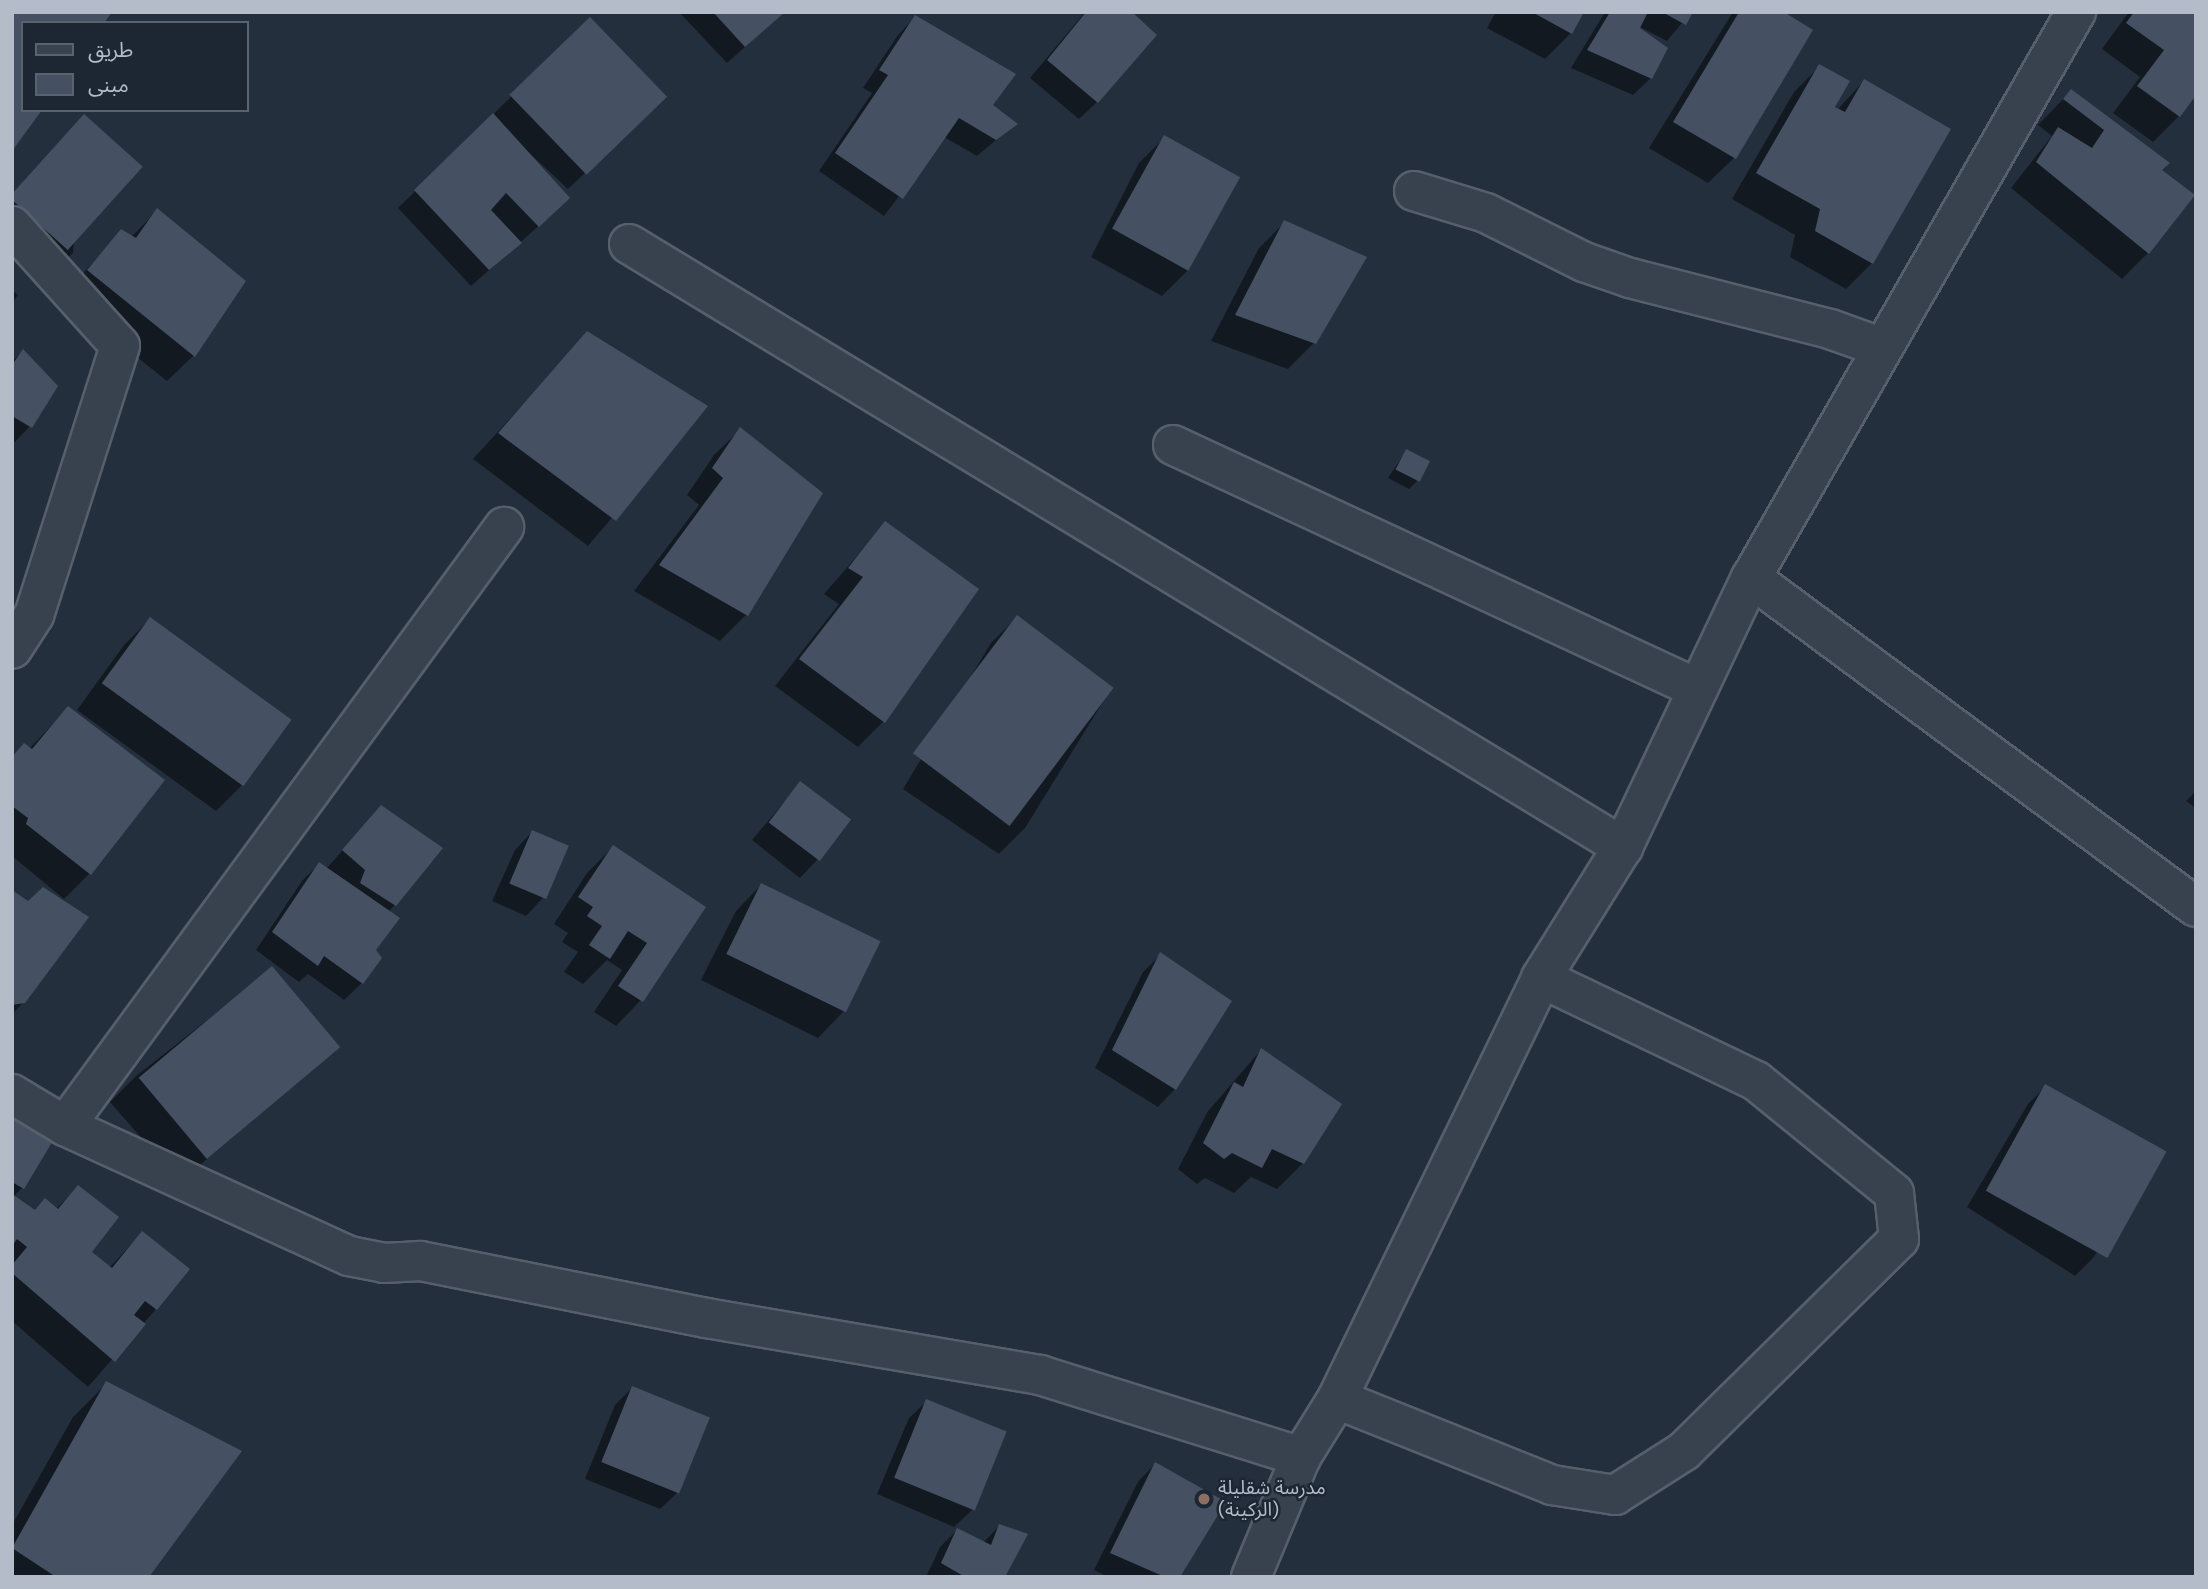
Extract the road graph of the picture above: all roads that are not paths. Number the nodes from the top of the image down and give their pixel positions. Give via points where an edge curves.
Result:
1 (2076, 12) edge
2 (1414, 191) dead end
3 (12, 226) edge
4 (629, 244) dead end
5 (1883, 348) junction
6 (1173, 445) dead end
7 (504, 527) dead end
8 (1751, 578) junction
9 (12, 649) edge
10 (1698, 689) junction
11 (1623, 847) junction
12 (2196, 907) edge
13 (1541, 978) junction
14 (12, 1094) edge
15 (65, 1126) junction
16 (1337, 1399) junction
17 (1301, 1457) junction
18 (1251, 1577) edge

1 - 5 street
2 - 5 street via 1486,213 1584,262 1630,278 1830,329
3 - 9 street via 120,346 34,615
4 - 11 street
5 - 8 street
6 - 10 street
7 - 15 street
8 - 10 street
8 - 12 street
10 - 11 street
11 - 13 street
13 - 16 street
13 - 16 street via 1756,1081 1894,1193 1899,1239 1684,1451 1615,1495 1552,1485
14 - 15 street
15 - 17 street via 349,1256 384,1262 421,1261 706,1318 1040,1375
16 - 17 street
17 - 18 street

